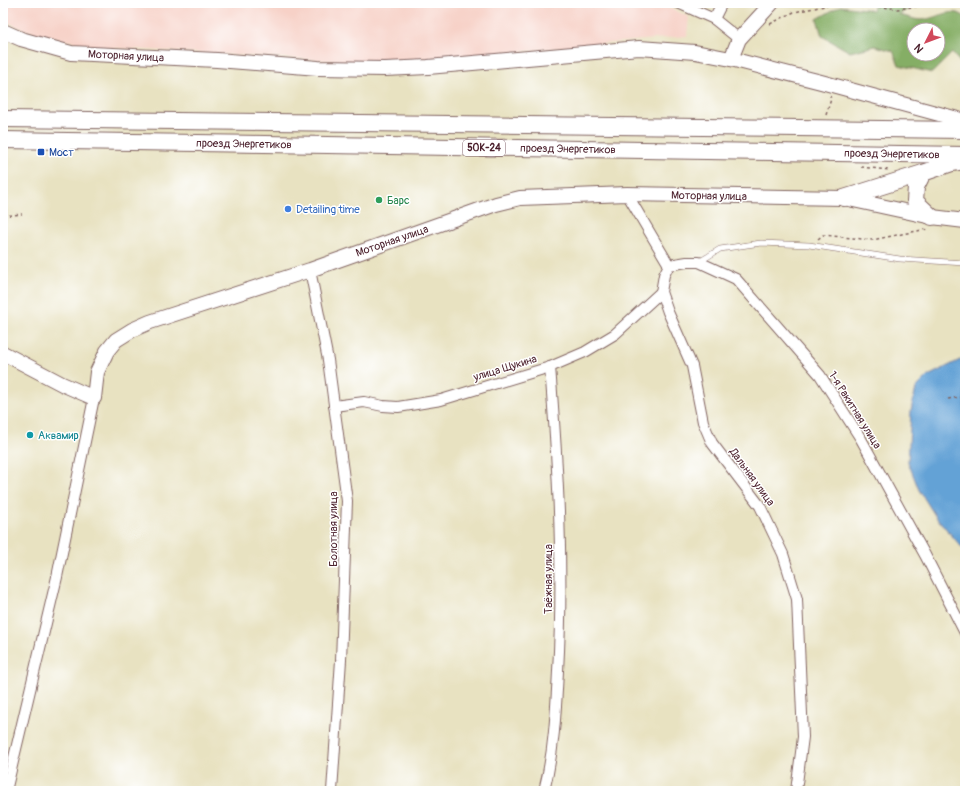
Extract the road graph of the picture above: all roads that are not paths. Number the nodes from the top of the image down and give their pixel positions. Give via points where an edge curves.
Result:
1 (678, 3) edge
2 (722, 3) edge
3 (772, 3) edge
4 (714, 19) junction
5 (3, 31) edge
6 (739, 40) junction
7 (731, 59) junction
8 (3, 119) edge
9 (965, 121) edge
10 (965, 130) edge
11 (3, 140) edge
12 (965, 155) edge
13 (965, 160) edge
14 (923, 174) junction
15 (627, 194) junction
16 (844, 198) junction
17 (965, 221) edge
18 (931, 223) junction
19 (699, 262) junction
20 (965, 263) edge
21 (668, 265) junction
22 (310, 270) junction
23 (661, 292) junction
24 (3, 353) edge
25 (550, 367) junction
26 (94, 398) junction
27 (334, 406) junction
28 (965, 633) edge
29 (6, 791) edge
30 (332, 791) edge
31 (544, 791) edge
32 (796, 791) edge

1 - 4 street
2 - 4 street
3 - 6 street
4 - 6 street
5 - 7 street, Моторная улица via 21,39 71,53 318,68 428,67 639,48 695,52
6 - 7 street
7 - 9 street, Моторная улица
8 - 10 main road, проезд Энергетиков / 50К-24
11 - 12 main road, проезд Энергетиков / 50К-24
13 - 14 main road
14 - 16 main road
14 - 18 main road via 916,187 915,201
15 - 16 street, Моторная улица
15 - 21 street
15 - 22 street, Моторная улица via 520,198 496,204
16 - 18 street, Моторная улица
17 - 18 street, Моторная улица
19 - 20 lane via 720,249 762,242 809,245 900,259
19 - 21 street, 1-я Ракитная улица
19 - 28 street, 1-я Ракитная улица via 736,279 820,376 864,445 926,555
21 - 23 street
22 - 26 street, Моторная улица via 132,330 116,340 107,351 97,372
22 - 27 street, Болотная улица via 328,360
23 - 25 street, улица Щукина via 615,334 585,352
23 - 32 street, Дальняя улица via 692,366 703,422 712,443 760,506 783,554 797,599 803,737
24 - 26 street
25 - 27 street, улица Щукина via 441,400 398,407 364,402
25 - 31 street, Таёжная улица via 557,449 561,569 560,648 550,768
26 - 29 street via 57,577
27 - 30 street, Болотная улица via 347,501 341,660

